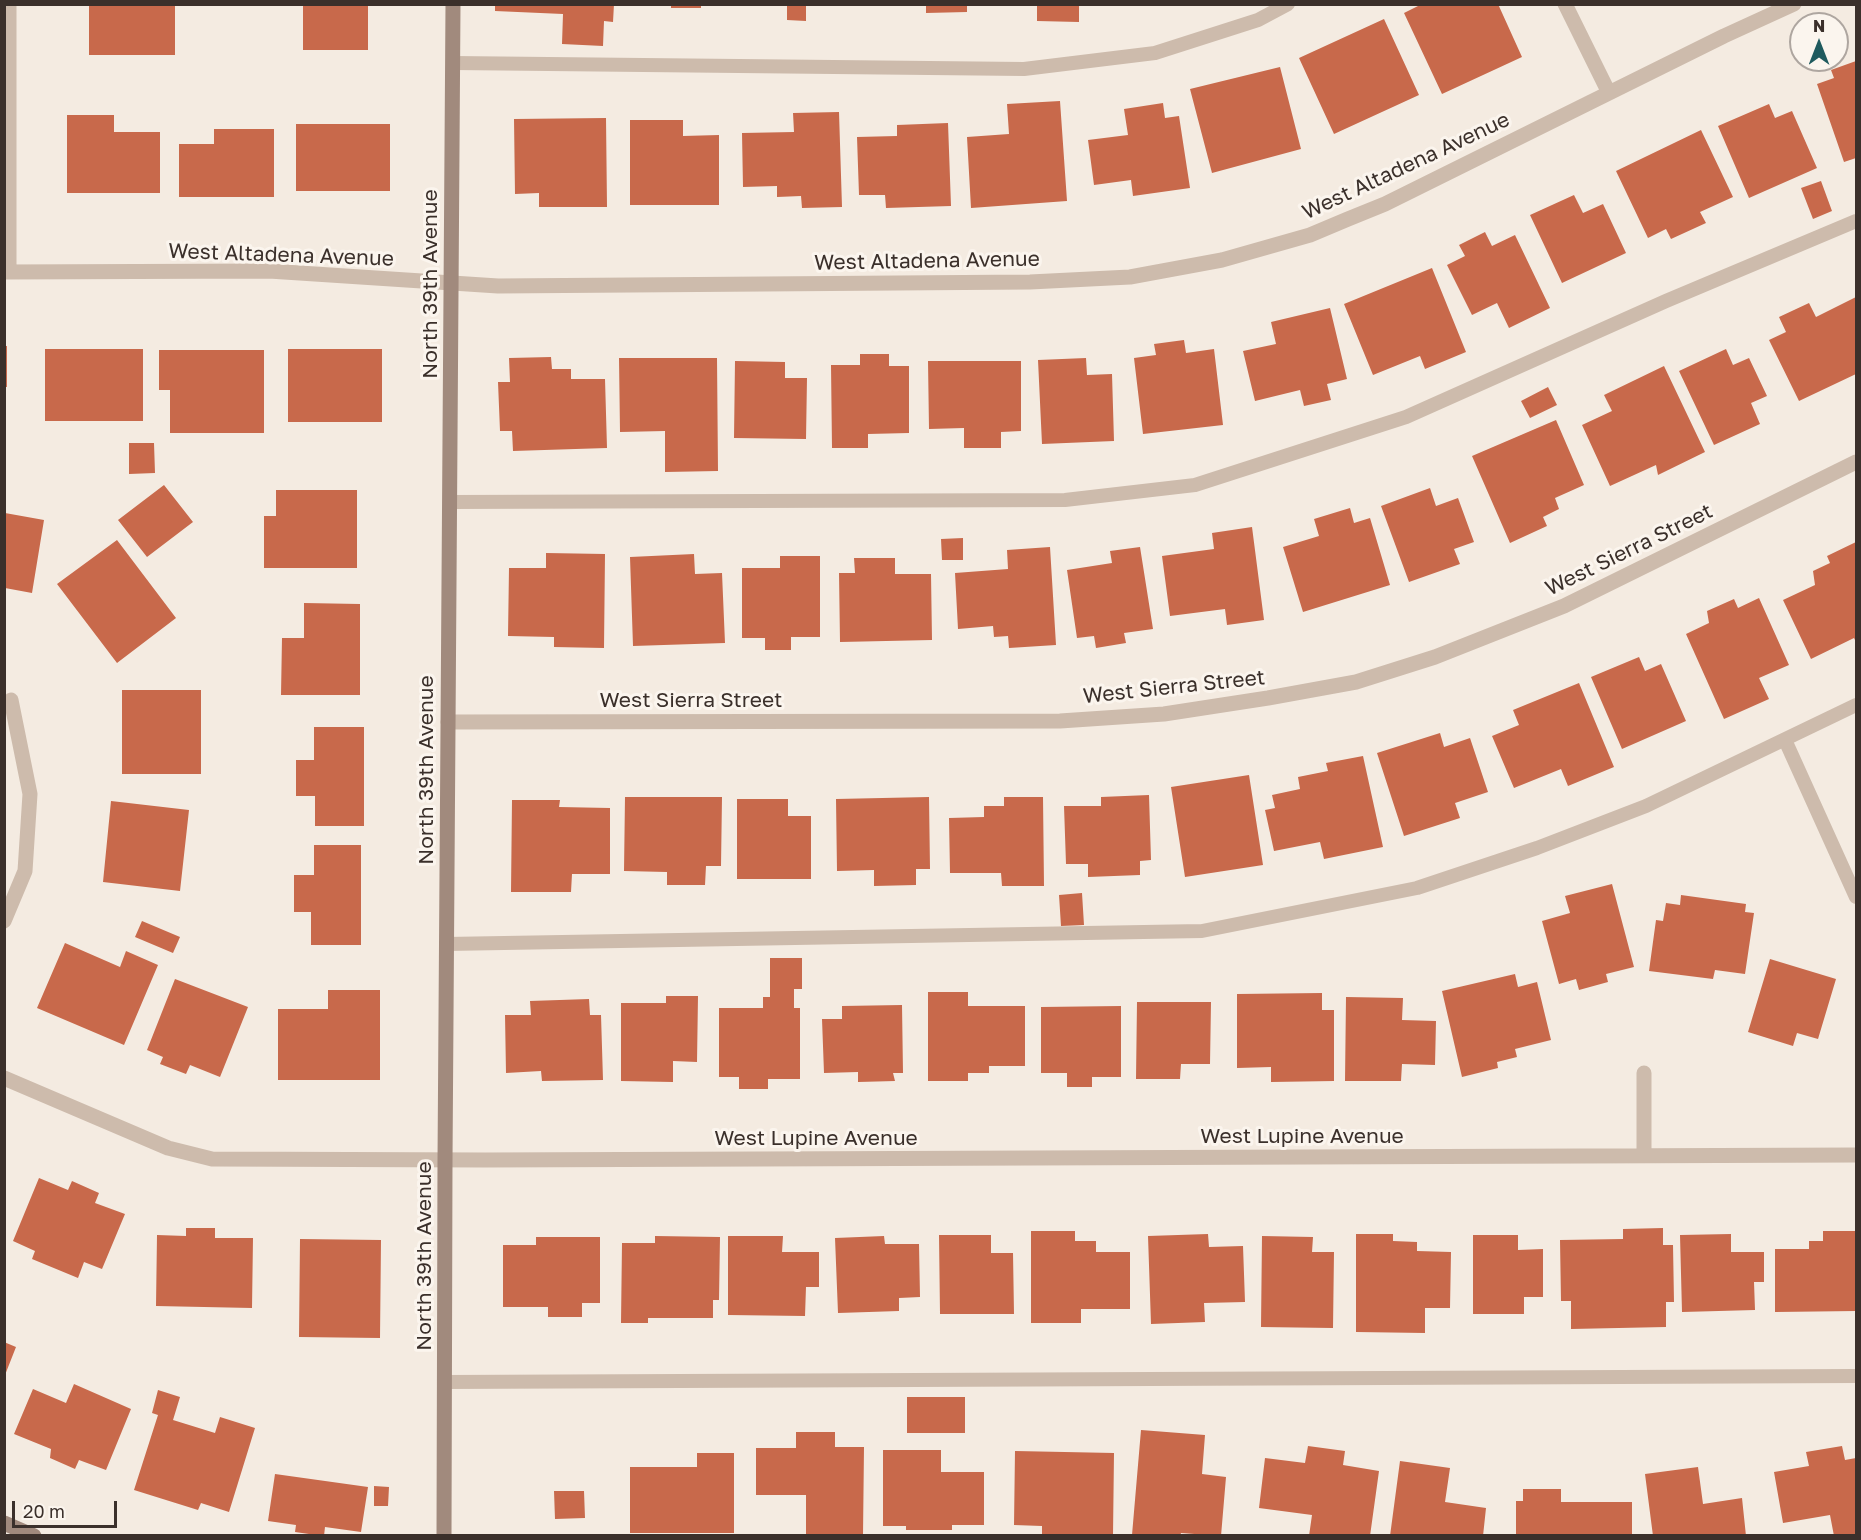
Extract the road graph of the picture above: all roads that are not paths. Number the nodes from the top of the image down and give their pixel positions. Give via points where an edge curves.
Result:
1 (9, 4) edge
2 (453, 4) edge
3 (1288, 4) edge
4 (1565, 4) edge
5 (1794, 4) edge
6 (453, 63) junction
7 (1609, 93) junction
8 (1857, 220) edge
9 (7, 272) edge
10 (451, 284) junction
11 (1857, 462) edge
12 (450, 502) junction
13 (11, 700) dead end
14 (1857, 705) edge
15 (448, 722) junction
16 (1785, 740) junction
17 (1857, 897) edge
18 (4, 921) edge
19 (446, 944) junction
20 (1644, 1072) dead end
21 (4, 1078) edge
22 (1857, 1155) edge
23 (1644, 1156) junction
24 (445, 1160) junction
25 (1857, 1376) edge
26 (445, 1382) junction
27 (4, 1523) edge
28 (34, 1536) edge
29 (444, 1536) edge

1 - 9 street
2 - 6 street, North 39th Avenue
3 - 6 lane via 1258,20 1155,53 1024,69
4 - 7 street
5 - 7 street, West Altadena Avenue
6 - 10 street, North 39th Avenue
7 - 10 street, West Altadena Avenue via 1348,219 1266,248 1130,277 1030,282
8 - 12 lane via 1406,417 1195,485 1065,501
9 - 10 street, West Altadena Avenue via 269,271
10 - 12 street, North 39th Avenue
11 - 15 street, West Sierra Street via 1575,601 1435,657 1356,682 1164,714 1060,721
12 - 15 street, North 39th Avenue
13 - 18 street via 30,794 25,871
14 - 16 lane
15 - 19 street, North 39th Avenue
16 - 17 lane
16 - 19 lane via 1646,806 1417,888 1202,931
19 - 24 street, North 39th Avenue
20 - 23 street
21 - 24 street, West Lupine Avenue via 168,1148 212,1159
22 - 23 street, West Lupine Avenue
23 - 24 street, West Lupine Avenue
24 - 26 street, North 39th Avenue
25 - 26 lane
26 - 29 street, North 39th Avenue
27 - 28 street

